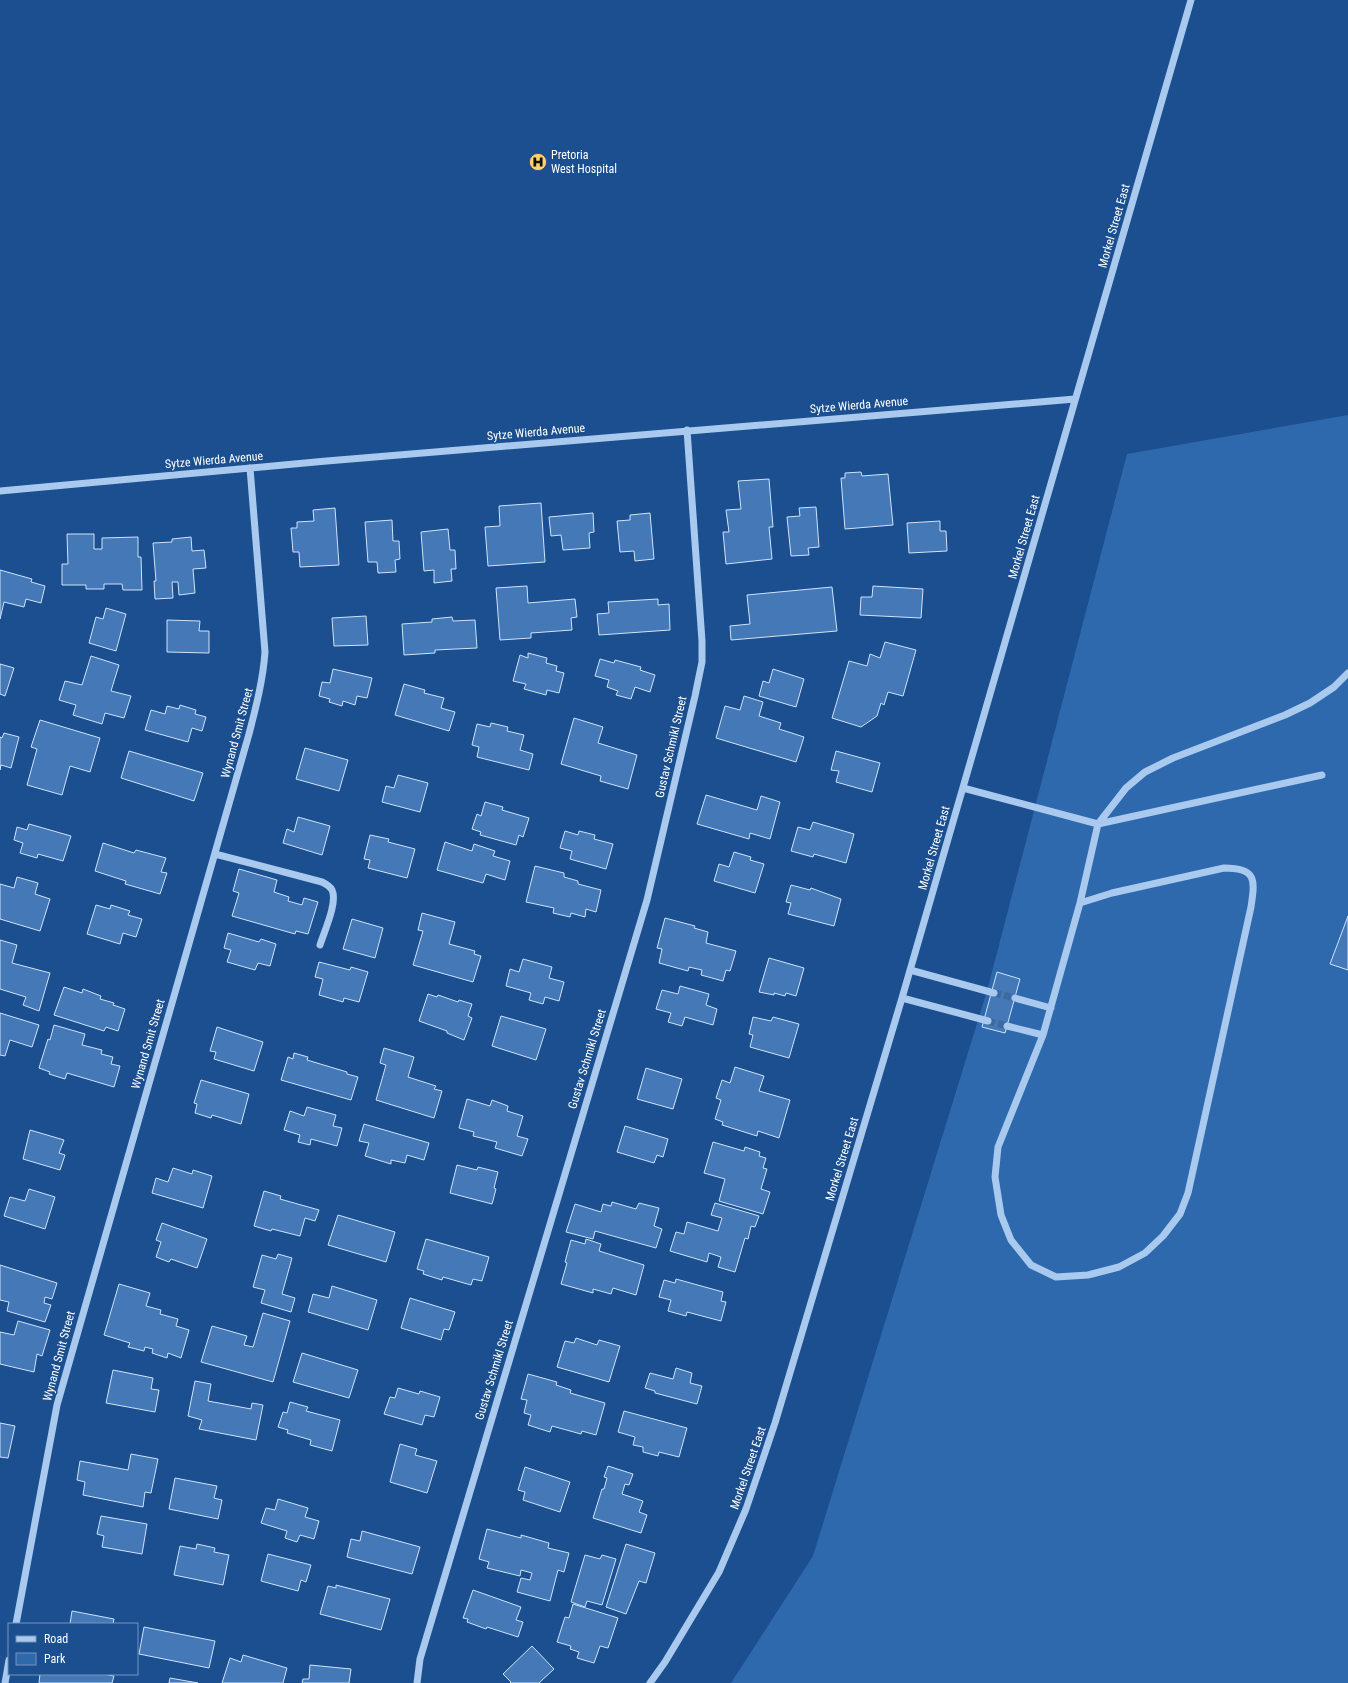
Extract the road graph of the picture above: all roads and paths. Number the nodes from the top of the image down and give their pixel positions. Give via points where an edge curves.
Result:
1 (1191, 0) edge
2 (1075, 399) junction
3 (687, 430) junction
4 (250, 468) junction
5 (0, 492) edge
6 (1348, 673) edge
7 (1322, 775) dead end
8 (963, 788) junction
9 (1098, 824) junction
10 (215, 854) junction
11 (1080, 903) junction
12 (320, 945) dead end
13 (910, 970) junction
14 (994, 993) tunnel mouth
15 (902, 998) junction
16 (1015, 998) tunnel mouth
17 (1051, 1008) junction
18 (988, 1021) tunnel mouth
19 (1007, 1026) tunnel mouth
20 (1043, 1035) junction
21 (16, 1623) edge
22 (8, 1666) edge
23 (5, 1683) edge
24 (417, 1683) edge
25 (650, 1683) edge

1 - 2 street, Morkel Street East
2 - 3 street, Sytze Wierda Avenue
2 - 8 street, Morkel Street East
3 - 4 street, Sytze Wierda Avenue
3 - 24 street, Gustav Schmikl Street via 702,641 702,662 695,696 647,900 420,1659
4 - 5 street, Sytze Wierda Avenue
4 - 10 street, Wynand Smit Street via 265,652 249,734
6 - 9 street via 1334,687 1310,703 1173,758 1145,772 1126,788
7 - 9 street
8 - 9 street
8 - 13 street, Morkel Street East
9 - 11 street
10 - 12 street via 328,885 334,898
10 - 21 street, Wynand Smit Street via 57,1405
11 - 17 street
11 - 20 street via 1112,893 1224,868 1238,868 1248,872 1253,880 1251,907 1188,1193 1180,1214 1163,1236 1145,1253 1119,1267 1088,1275 1056,1276 1031,1265 1012,1240 1001,1215 995,1177 998,1147
13 - 14 street
13 - 15 street, Morkel Street East
15 - 18 street
15 - 25 street, Morkel Street East via 778,1415 746,1509 719,1572 666,1662
16 - 17 street
17 - 20 street
19 - 20 street
22 - 23 street

